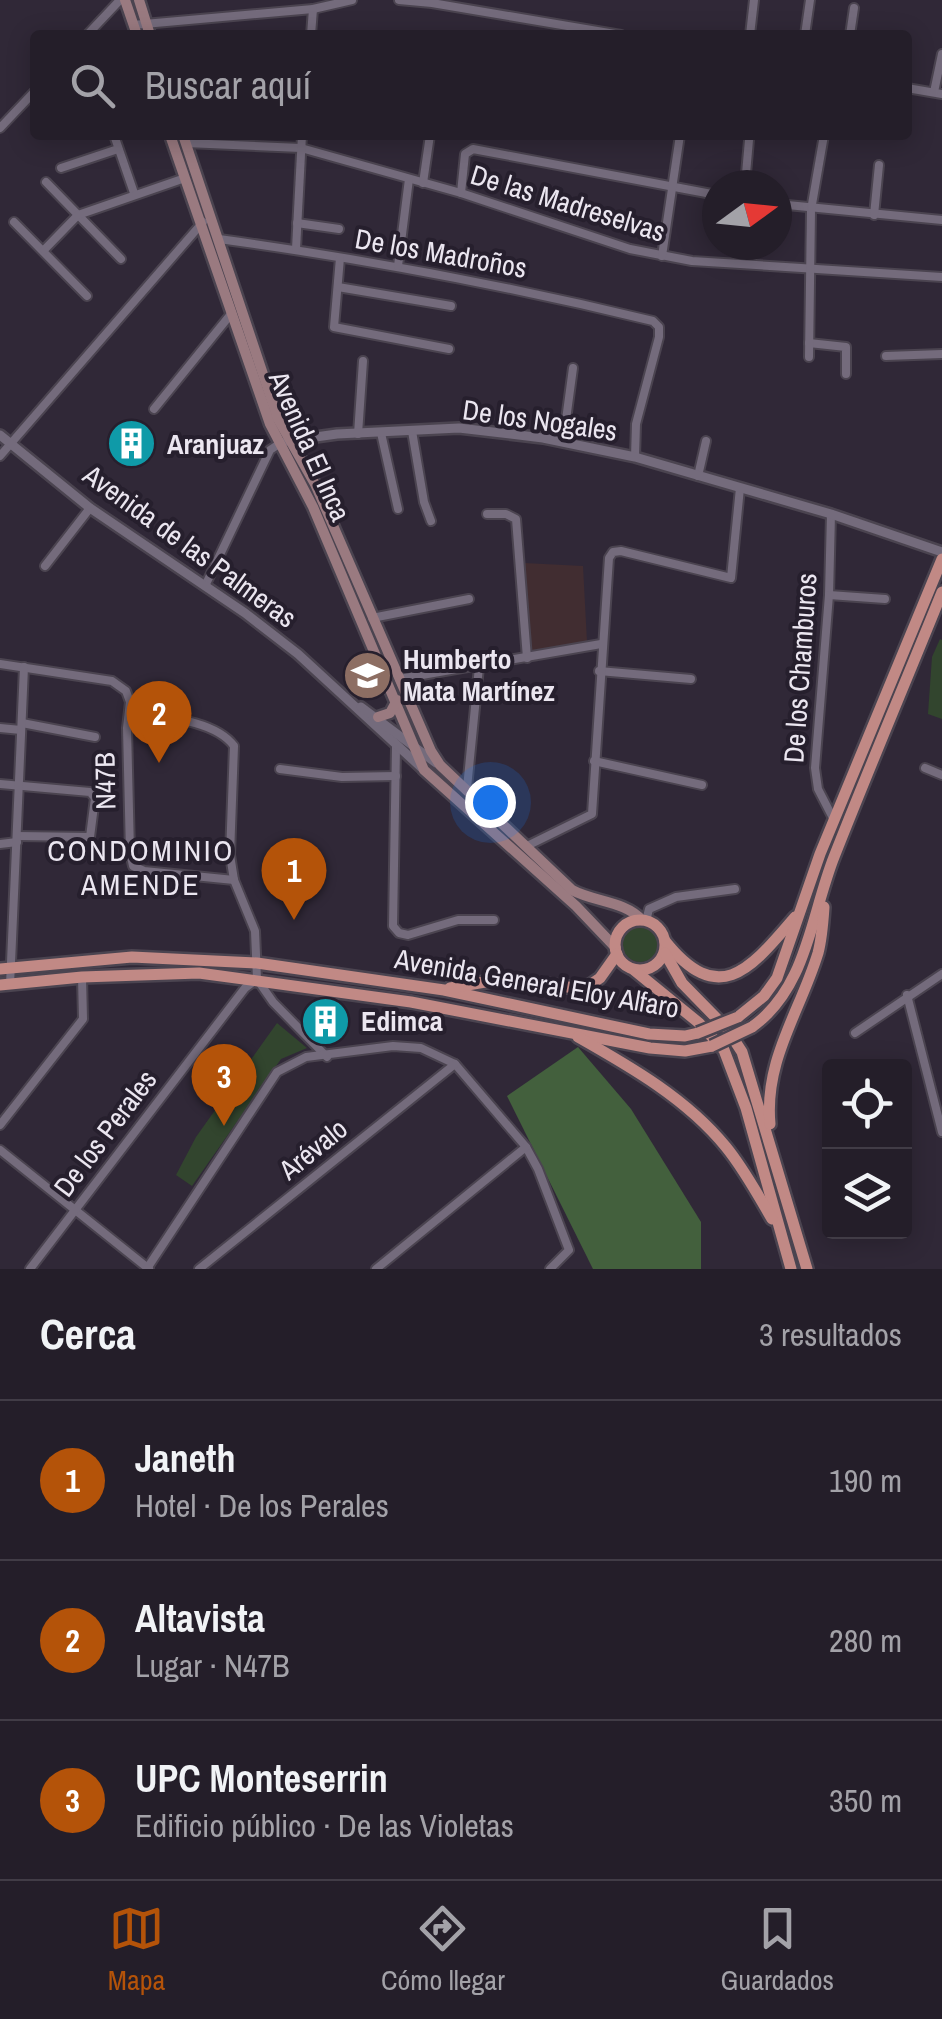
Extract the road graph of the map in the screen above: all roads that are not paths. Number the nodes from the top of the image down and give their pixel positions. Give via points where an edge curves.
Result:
1 (122, 0) edge
2 (139, 0) edge
3 (352, 0) edge
4 (399, 0) edge
5 (754, 0) edge
6 (810, 0) edge
7 (448, 3) edge
8 (854, 8) dead end
9 (313, 9) junction
10 (146, 22) junction
11 (92, 30) edge
12 (135, 30) edge
13 (148, 30) edge
14 (311, 30) edge
15 (583, 30) edge
16 (751, 30) edge
17 (806, 30) edge
18 (851, 30) edge
19 (942, 54) edge
20 (912, 89) edge
21 (938, 93) edge
22 (30, 96) edge
23 (0, 128) edge
24 (116, 140) edge
25 (172, 140) edge
26 (184, 140) edge
27 (197, 140) edge
28 (301, 140) edge
29 (429, 140) edge
30 (679, 140) edge
31 (748, 140) dead end
32 (823, 140) edge
33 (118, 148) junction
34 (300, 148) junction
35 (879, 164) dead end
36 (62, 168) dead end
37 (746, 170) edge
38 (185, 178) junction
39 (409, 179) junction
40 (46, 182) dead end
41 (423, 183) junction
42 (673, 188) junction
43 (134, 193) junction
44 (702, 193) edge
45 (461, 194) junction
46 (792, 207) edge
47 (811, 210) junction
48 (78, 215) junction
49 (874, 215) junction
50 (942, 220) edge
51 (207, 221) junction
52 (14, 222) dead end
53 (297, 222) junction
54 (338, 229) dead end
55 (218, 239) junction
56 (44, 250) junction
57 (296, 250) junction
58 (662, 256) junction
59 (340, 258) junction
60 (120, 259) dead end
61 (398, 266) junction
62 (810, 269) junction
63 (942, 276) edge
64 (338, 286) junction
65 (87, 296) dead end
66 (451, 306) dead end
67 (232, 314) junction
68 (809, 343) junction
69 (449, 349) dead end
70 (942, 354) edge
71 (886, 356) dead end
72 (809, 357) dead end
73 (364, 360) dead end
74 (573, 368) dead end
75 (846, 374) dead end
76 (154, 409) dead end
77 (412, 431) junction
78 (381, 432) junction
79 (358, 434) junction
80 (0, 435) edge
81 (706, 440) dead end
82 (284, 442) junction
83 (563, 442) junction
84 (10, 444) junction
85 (0, 456) edge
86 (634, 458) junction
87 (698, 476) junction
88 (740, 488) junction
89 (90, 508) junction
90 (398, 509) dead end
91 (486, 514) dead end
92 (831, 514) junction
93 (431, 520) dead end
94 (942, 555) edge
95 (46, 566) dead end
96 (205, 586) junction
97 (942, 592) edge
98 (829, 595) junction
99 (469, 599) dead end
100 (884, 599) dead end
101 (372, 618) junction
102 (601, 644) junction
103 (526, 658) junction
104 (0, 664) edge
105 (24, 667) junction
106 (478, 667) junction
107 (600, 671) junction
108 (398, 679) junction
109 (691, 679) dead end
110 (350, 700) junction
111 (397, 700) junction
112 (130, 712) junction
113 (378, 717) junction
114 (21, 727) junction
115 (0, 728) edge
116 (95, 737) dead end
117 (396, 746) junction
118 (414, 755) junction
119 (594, 760) junction
120 (440, 765) junction
121 (280, 768) dead end
122 (925, 768) dead end
123 (396, 774) junction
124 (942, 775) edge
125 (0, 784) edge
126 (702, 784) dead end
127 (19, 786) junction
128 (467, 788) junction
129 (834, 820) junction
130 (17, 839) junction
131 (0, 844) edge
132 (526, 846) junction
133 (234, 880) junction
134 (826, 887) junction
135 (734, 888) dead end
136 (13, 898) junction
137 (0, 899) edge
138 (801, 910) junction
139 (494, 920) dead end
140 (644, 920) junction
141 (665, 947) junction
142 (616, 951) junction
143 (257, 963) junction
144 (5, 969) edge
145 (634, 970) junction
146 (942, 974) edge
147 (82, 978) junction
148 (257, 979) junction
149 (5, 985) edge
150 (444, 990) junction
151 (907, 995) junction
152 (566, 1030) junction
153 (854, 1034) dead end
154 (326, 1056) junction
155 (455, 1064) junction
156 (0, 1125) edge
157 (942, 1132) edge
158 (772, 1143) junction
159 (526, 1147) junction
160 (0, 1150) edge
161 (75, 1209) junction
162 (780, 1231) junction
163 (148, 1268) edge
164 (30, 1269) edge
165 (198, 1269) edge
166 (376, 1269) edge
167 (550, 1269) edge
168 (790, 1269) edge
169 (807, 1269) edge

1 - 11 street
1 - 12 main road
2 - 10 main road
3 - 9 street
4 - 7 street
5 - 16 street
6 - 17 street
7 - 15 street
8 - 18 street
9 - 10 street
9 - 14 street
10 - 12 street
10 - 13 main road
19 - 21 street
20 - 21 street
22 - 23 street
24 - 33 street
25 - 38 main road, Avenida El Inca
26 - 51 main road, Avenida El Inca
27 - 34 street, De las Madreselvas
28 - 34 street
29 - 41 street
30 - 42 street
31 - 37 street
32 - 47 street
33 - 36 street
33 - 43 street
34 - 39 street, De las Madreselvas
34 - 53 street
35 - 49 street
38 - 43 street
38 - 51 main road, Avenida El Inca
39 - 41 street, De las Madreselvas
39 - 61 street
40 - 48 street
41 - 45 street, De las Madreselvas
42 - 44 street
42 - 45 street via 474,148 464,156
42 - 58 street
43 - 48 street
45 - 58 street, De las Madreselvas
46 - 47 street
47 - 49 street
47 - 62 street
48 - 56 street
48 - 60 street
49 - 50 street
51 - 55 main road, Avenida El Inca
51 - 67 main road, Avenida El Inca
51 - 84 street
52 - 56 street
53 - 54 street
53 - 57 street
55 - 57 street, De los Madroños
55 - 82 main road, Avenida El Inca
56 - 65 street
57 - 59 street, De los Madroños
58 - 62 street, De las Madreselvas
59 - 61 street, De los Madroños
59 - 64 street
61 - 86 street, De los Madroños via 653,321 659,338
62 - 63 street, De las Madreselvas
62 - 68 street
64 - 66 street
64 - 69 street via 334,327
67 - 76 street
67 - 82 main road, Avenida El Inca
68 - 72 street
68 - 75 street via 846,347
70 - 71 street
73 - 79 street
74 - 83 street
77 - 78 street, De los Nogales
77 - 83 street, De los Nogales via 477,429
77 - 93 street
78 - 79 street, De los Nogales
78 - 90 street
79 - 82 street, De los Nogales
80 - 84 street, Avenida de las Palmeras
81 - 87 street
82 - 96 street via 270,450
82 - 101 main road, Avenida El Inca via 315,484
82 - 111 main road, Avenida El Inca
83 - 86 street, De los Nogales
84 - 85 street
84 - 89 street, Avenida de las Palmeras
86 - 87 street, De los Nogales
87 - 88 street, De los Nogales
88 - 92 street, De los Nogales
88 - 102 street via 734,574 724,578 613,552
89 - 95 street
89 - 96 street, Avenida de las Palmeras
91 - 103 street via 516,519
92 - 94 street, De los Nogales
92 - 98 street, De los Chamburos
94 - 129 main road, Avenida General Eloy Alfaro
96 - 110 street, Avenida de las Palmeras
97 - 134 main road, Avenida General Eloy Alfaro
98 - 100 street
98 - 129 street, De los Chamburos via 816,778
99 - 101 street
101 - 108 main road, Avenida El Inca
102 - 103 street
102 - 107 street
103 - 106 street
104 - 105 street
105 - 112 street via 114,682 128,694
105 - 114 street
106 - 108 street
106 - 128 street
107 - 109 street
107 - 119 street
108 - 120 main road, Avenida El Inca
110 - 113 street, Avenida de las Palmeras
110 - 117 street, Avenida de las Palmeras
111 - 113 main road via 390,713
111 - 118 main road, Avenida El Inca
112 - 133 street via 203,727 234,746
112 - 133 street, N47B via 133,866
113 - 118 street, Avenida de las Palmeras
114 - 115 street
114 - 116 street
114 - 127 street
117 - 118 street, Avenida de las Palmeras
117 - 123 street
118 - 120 street, Avenida de las Palmeras
118 - 123 street
118 - 142 main road, Avenida El Inca
119 - 126 street
119 - 132 street via 592,814
120 - 128 main road, Avenida de las Palmeras
121 - 123 street via 342,777
122 - 124 street
123 - 139 street via 393,926 408,935 458,920
125 - 127 street
127 - 130 street
127 - 130 street via 94,794 93,834
128 - 132 main road, Avenida de las Palmeras
129 - 138 main road, Avenida General Eloy Alfaro
130 - 131 street
130 - 136 street
132 - 140 main road, Avenida de las Palmeras via 572,890
133 - 143 street via 254,925
134 - 152 main road, Avenida General Eloy Alfaro, bridge via 787,988 752,1027 685,1051
134 - 158 main road via 817,955 774,1063
135 - 140 street via 661,902
136 - 137 street
136 - 144 street
138 - 141 main road via 759,958 729,975 692,970
138 - 150 main road, Avenida General Eloy Alfaro, bridge via 764,996 738,1017 698,1033 649,1034
140 - 141 main road, Avenida de las Palmeras via 659,928
140 - 142 main road via 622,928
141 - 145 main road via 650,969
141 - 158 main road, Avenida de las Palmeras via 682,983 736,1039
142 - 145 main road
142 - 150 main road via 600,978 584,989 503,979
143 - 144 main road, Avenida General Eloy Alfaro via 132,957
143 - 148 street
143 - 150 main road, Avenida General Eloy Alfaro
144 - 149 street
145 - 162 main road via 724,1050
146 - 151 street
147 - 148 main road, Avenida General Eloy Alfaro via 184,973
147 - 149 main road, Avenida General Eloy Alfaro
147 - 156 street via 83,1019
148 - 152 main road, Avenida General Eloy Alfaro
148 - 154 street
148 - 161 street, De los Perales
151 - 153 street
151 - 157 street
152 - 162 main road via 686,1106 726,1147
154 - 155 street via 407,1047
154 - 163 street via 306,1056 277,1072
155 - 159 street
155 - 165 street, Arévalo
158 - 169 main road, Avenida de las Palmeras
159 - 166 street
159 - 167 street via 569,1250
160 - 161 street
161 - 163 street
161 - 164 street, De los Perales
162 - 168 main road

